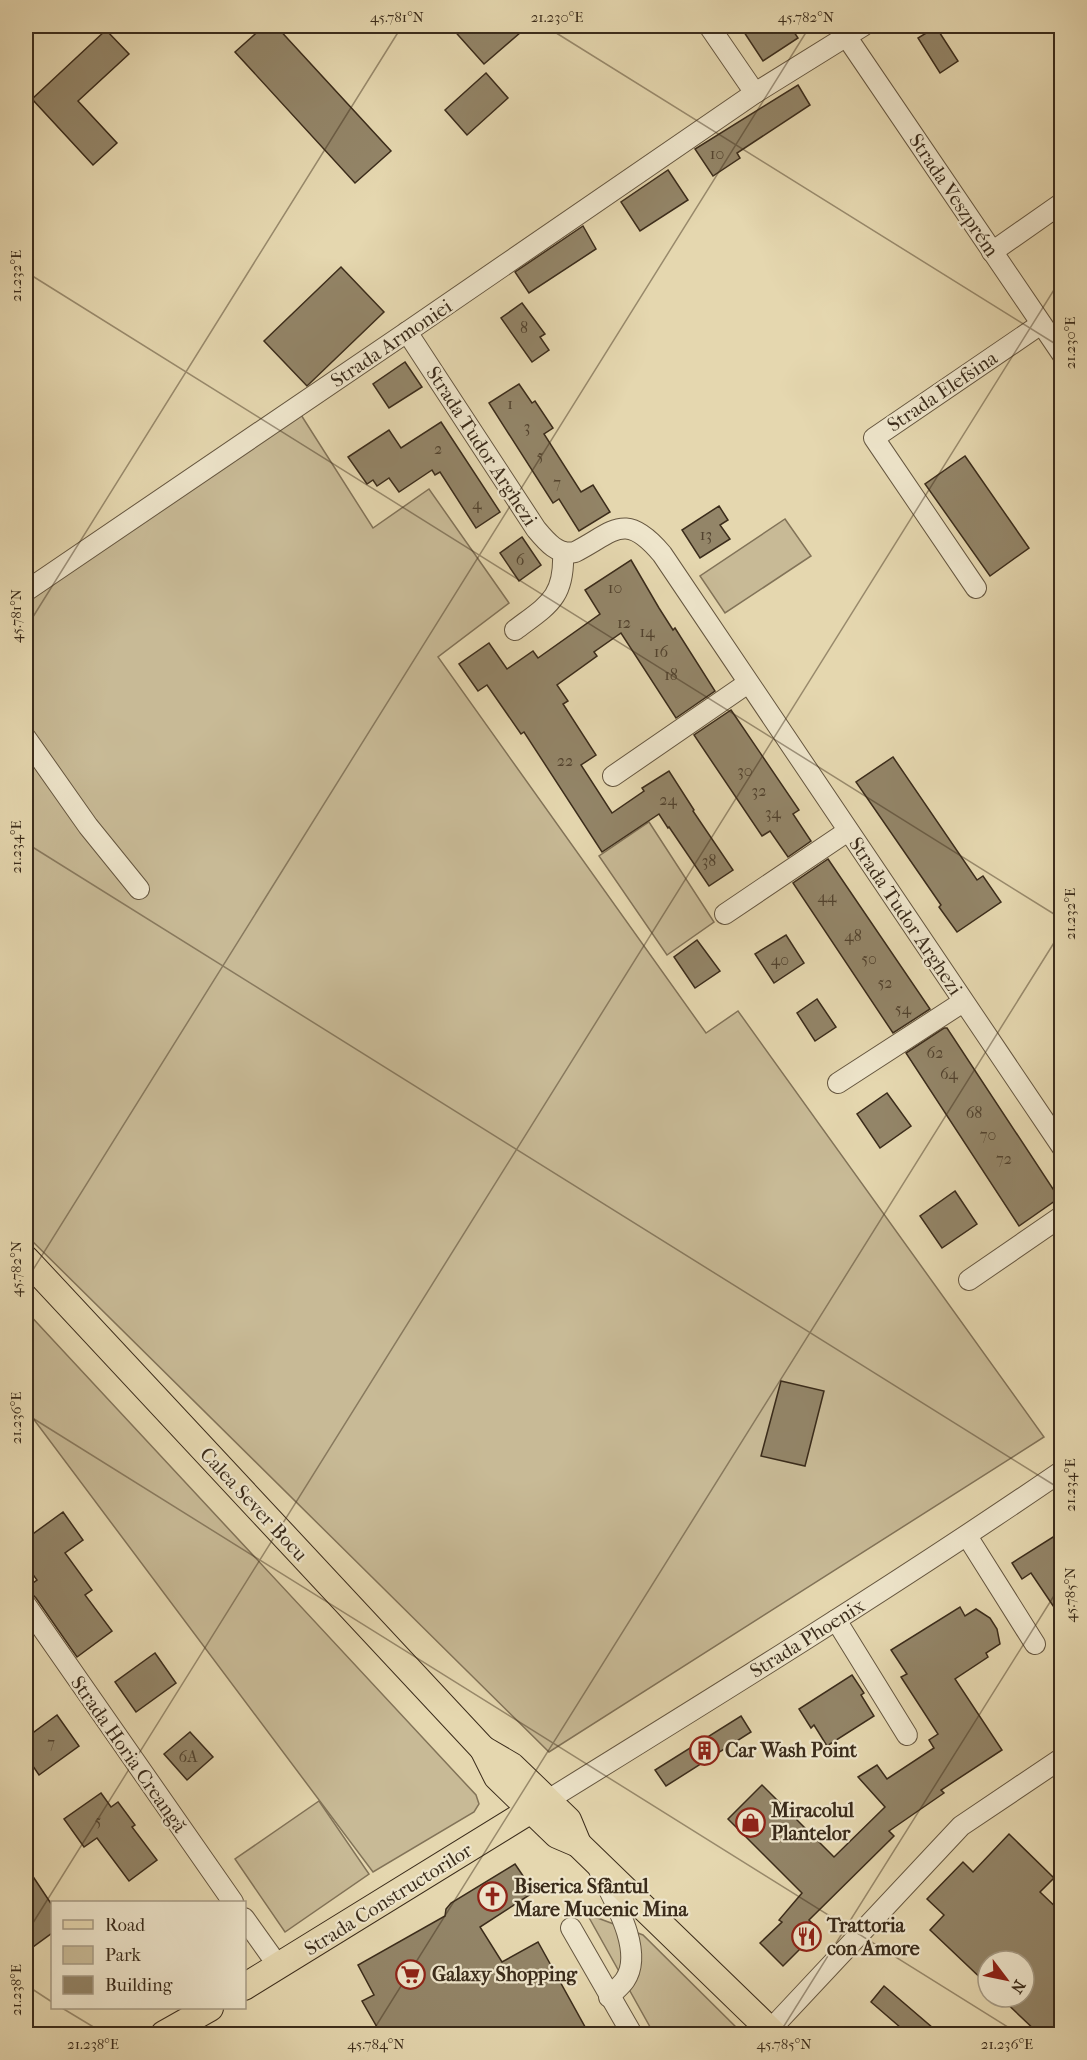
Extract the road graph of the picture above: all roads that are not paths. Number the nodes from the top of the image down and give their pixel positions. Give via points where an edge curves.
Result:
1 (709, 26) edge
2 (854, 31) edge
3 (755, 93) junction
4 (1062, 203) edge
5 (992, 252) junction
6 (1041, 324) junction
7 (407, 333) junction
8 (1062, 354) edge
9 (563, 552) junction
10 (976, 588) dead end
11 (26, 591) edge
12 (515, 630) dead end
13 (748, 683) junction
14 (26, 738) edge
15 (613, 776) dead end
16 (848, 831) junction
17 (139, 889) dead end
18 (725, 914) dead end
19 (963, 1002) junction
20 (838, 1083) dead end
21 (1062, 1147) edge
22 (1062, 1216) edge
23 (26, 1259) edge
24 (969, 1280) dead end
25 (1062, 1471) edge
26 (967, 1536) junction
27 (26, 1605) edge
28 (836, 1620) junction
29 (1035, 1644) dead end
30 (907, 1735) dead end
31 (1062, 1758) edge
32 (540, 1805) junction
33 (587, 1853) junction
34 (233, 1901) edge
35 (246, 1921) edge
36 (571, 1928) dead end
37 (279, 1967) junction
38 (246, 1986) edge
39 (609, 1997) junction
40 (207, 2009) edge
41 (771, 2033) edge
42 (164, 2034) edge
43 (632, 2034) edge

1 - 3 street
2 - 3 street, Strada Armoniei
2 - 5 street, Strada Veszprém
3 - 7 street, Strada Armoniei
4 - 5 street
5 - 6 street, Strada Veszprém
6 - 8 street, Strada Veszprém
6 - 10 street, Strada Elefsina via 874,438
7 - 9 street, Strada Tudor Arghezi via 536,529
7 - 11 street, Strada Armoniei
9 - 12 street via 561,583 553,599
9 - 13 street, Strada Tudor Arghezi via 575,552 618,528 644,537 662,554
13 - 15 street
13 - 16 street, Strada Tudor Arghezi
14 - 17 street via 88,826
16 - 18 street, Strada Tudor Arghezi
16 - 19 street, Strada Tudor Arghezi
19 - 20 street, Strada Tudor Arghezi
19 - 21 street, Strada Tudor Arghezi
22 - 24 street
23 - 32 main road, Calea Sever Bocu via 483,1749 497,1777
25 - 26 street, Strada Phoenix
26 - 28 street, Strada Phoenix
26 - 29 street
27 - 34 street, Strada Horia Creangă
28 - 30 street
28 - 32 street, Strada Phoenix
31 - 41 street via 961,1826
32 - 33 main road, Calea Sever Bocu via 557,1835
32 - 37 main road, Strada Constructorilor
33 - 39 street via 628,1936 632,1957 626,1979
33 - 41 main road, Calea Sever Bocu
35 - 37 street
36 - 39 street
37 - 38 main road, Strada Constructorilor
39 - 43 street
40 - 42 main road

